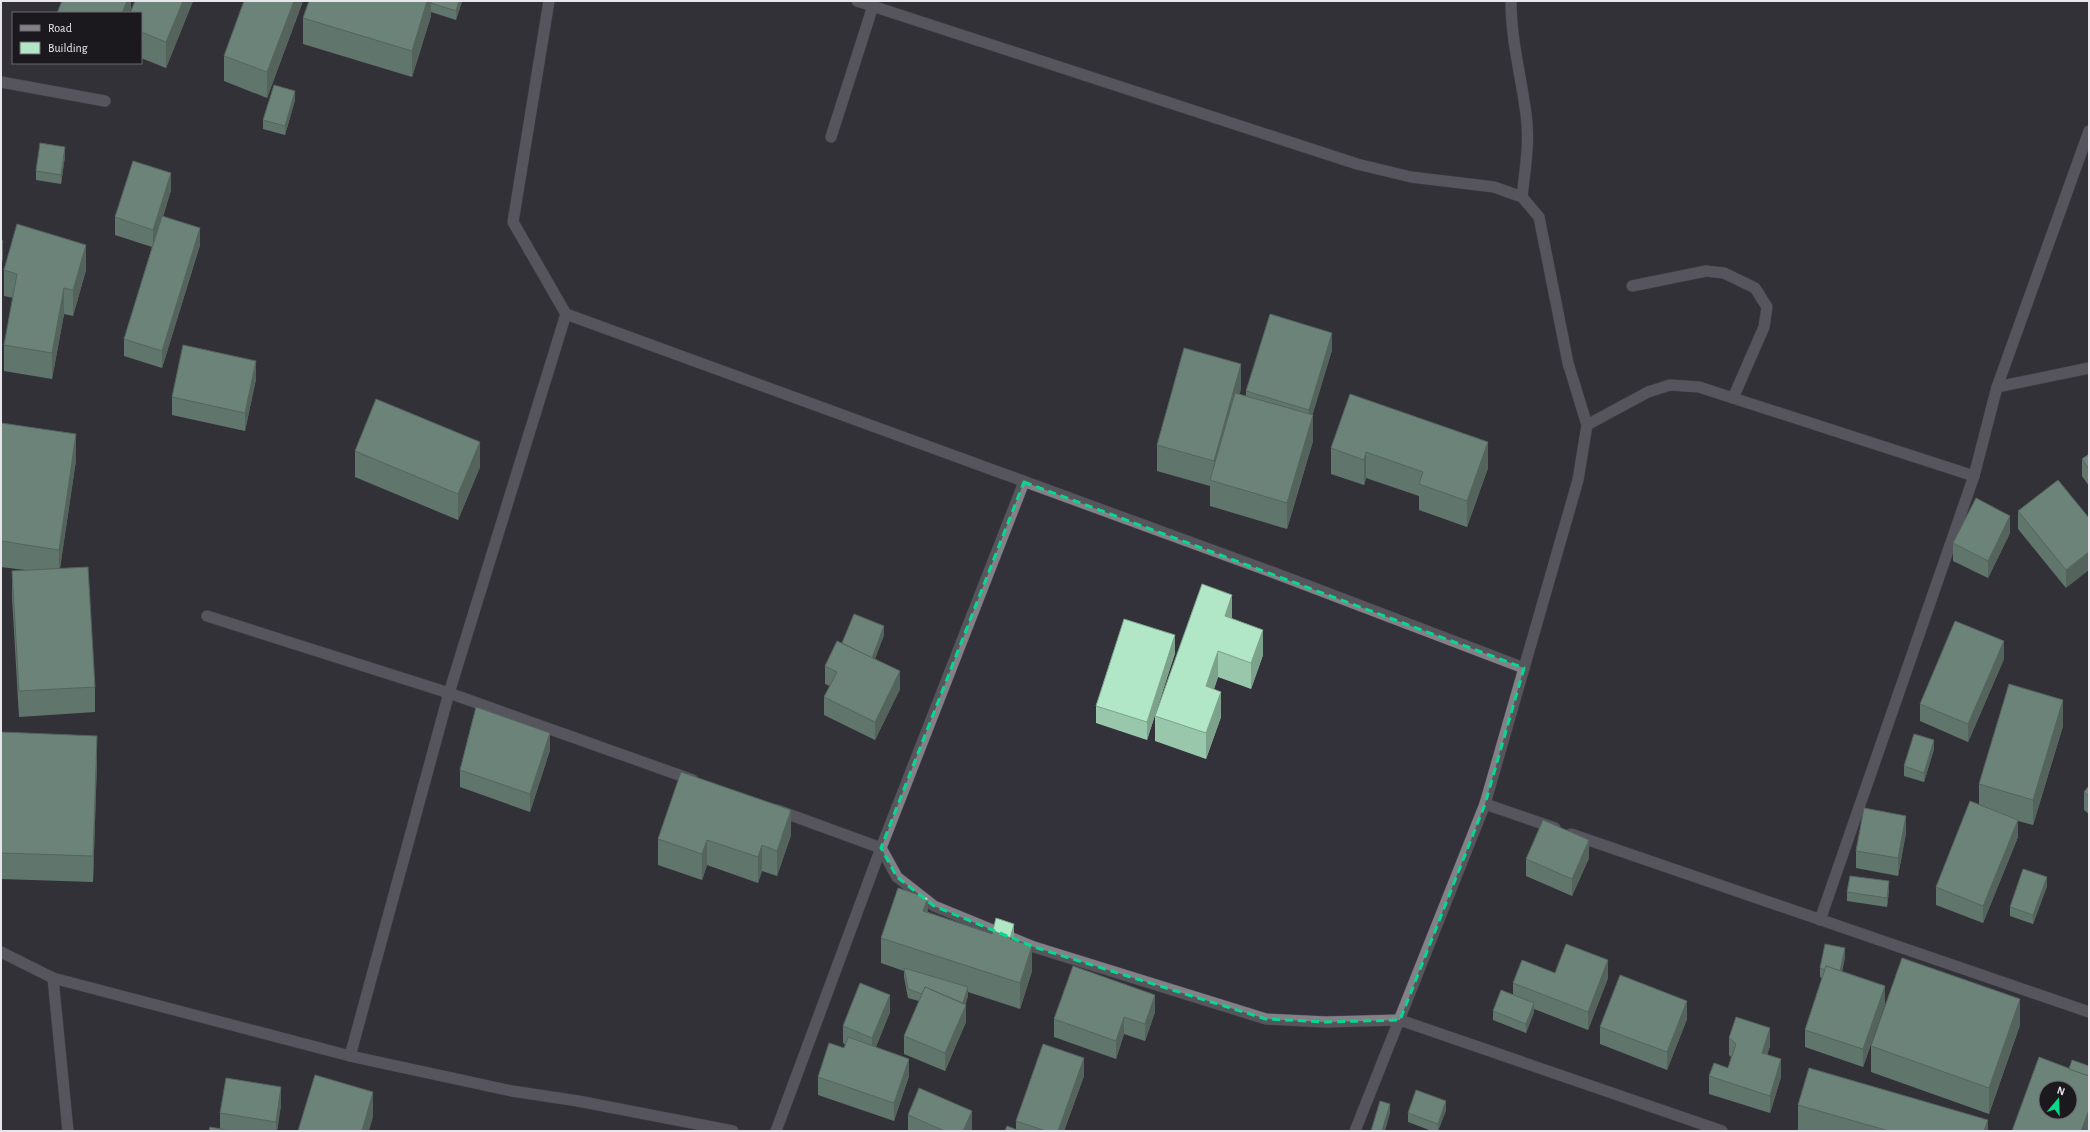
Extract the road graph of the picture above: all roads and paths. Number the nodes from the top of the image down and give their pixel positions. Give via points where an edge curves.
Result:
1 (549, 1) edge
2 (857, 1) edge
3 (1511, 1) edge
4 (873, 6) junction
5 (1, 82) edge
6 (105, 101) dead end
7 (2089, 131) edge
8 (831, 137) dead end
9 (1522, 197) junction
10 (1632, 286) dead end
11 (566, 314) junction
12 (2089, 368) edge
13 (1997, 387) junction
14 (1733, 398) junction
15 (1586, 425) junction
16 (1974, 476) junction
17 (1024, 482) junction
18 (207, 616) dead end
19 (1524, 668) junction
20 (449, 692) junction
21 (702, 784) edge
22 (1486, 804) junction
23 (769, 808) edge
24 (881, 848) junction
25 (1820, 920) junction
26 (1, 952) edge
27 (52, 978) junction
28 (2089, 1012) edge
29 (1400, 1020) junction
30 (350, 1056) junction
31 (68, 1131) edge
32 (733, 1131) edge
33 (776, 1131) edge
34 (1355, 1131) edge
35 (1722, 1131) edge

1 - 11 street via 513,222
2 - 4 street
3 - 9 street via 1513,42 1528,138
4 - 8 street
4 - 9 street via 1357,164 1411,177 1494,187
5 - 6 street
7 - 13 street
9 - 15 street via 1539,217 1568,363
10 - 14 street via 1706,271 1724,273 1755,288 1767,307 1764,327
11 - 17 street
11 - 20 street
12 - 13 street
13 - 16 street
14 - 15 street via 1699,386 1670,385 1648,392
14 - 16 street
15 - 19 street via 1578,480
16 - 25 street
17 - 19 street via 1272,572
17 - 24 street
18 - 20 street
19 - 22 street
20 - 21 street
20 - 30 street
22 - 25 street
22 - 29 street
23 - 24 street
24 - 29 street via 897,877 934,906 1034,947 1266,1019 1326,1022
24 - 33 street
25 - 28 street
26 - 27 street
27 - 30 street
27 - 31 street
29 - 34 street
29 - 35 street
30 - 32 street via 512,1091

